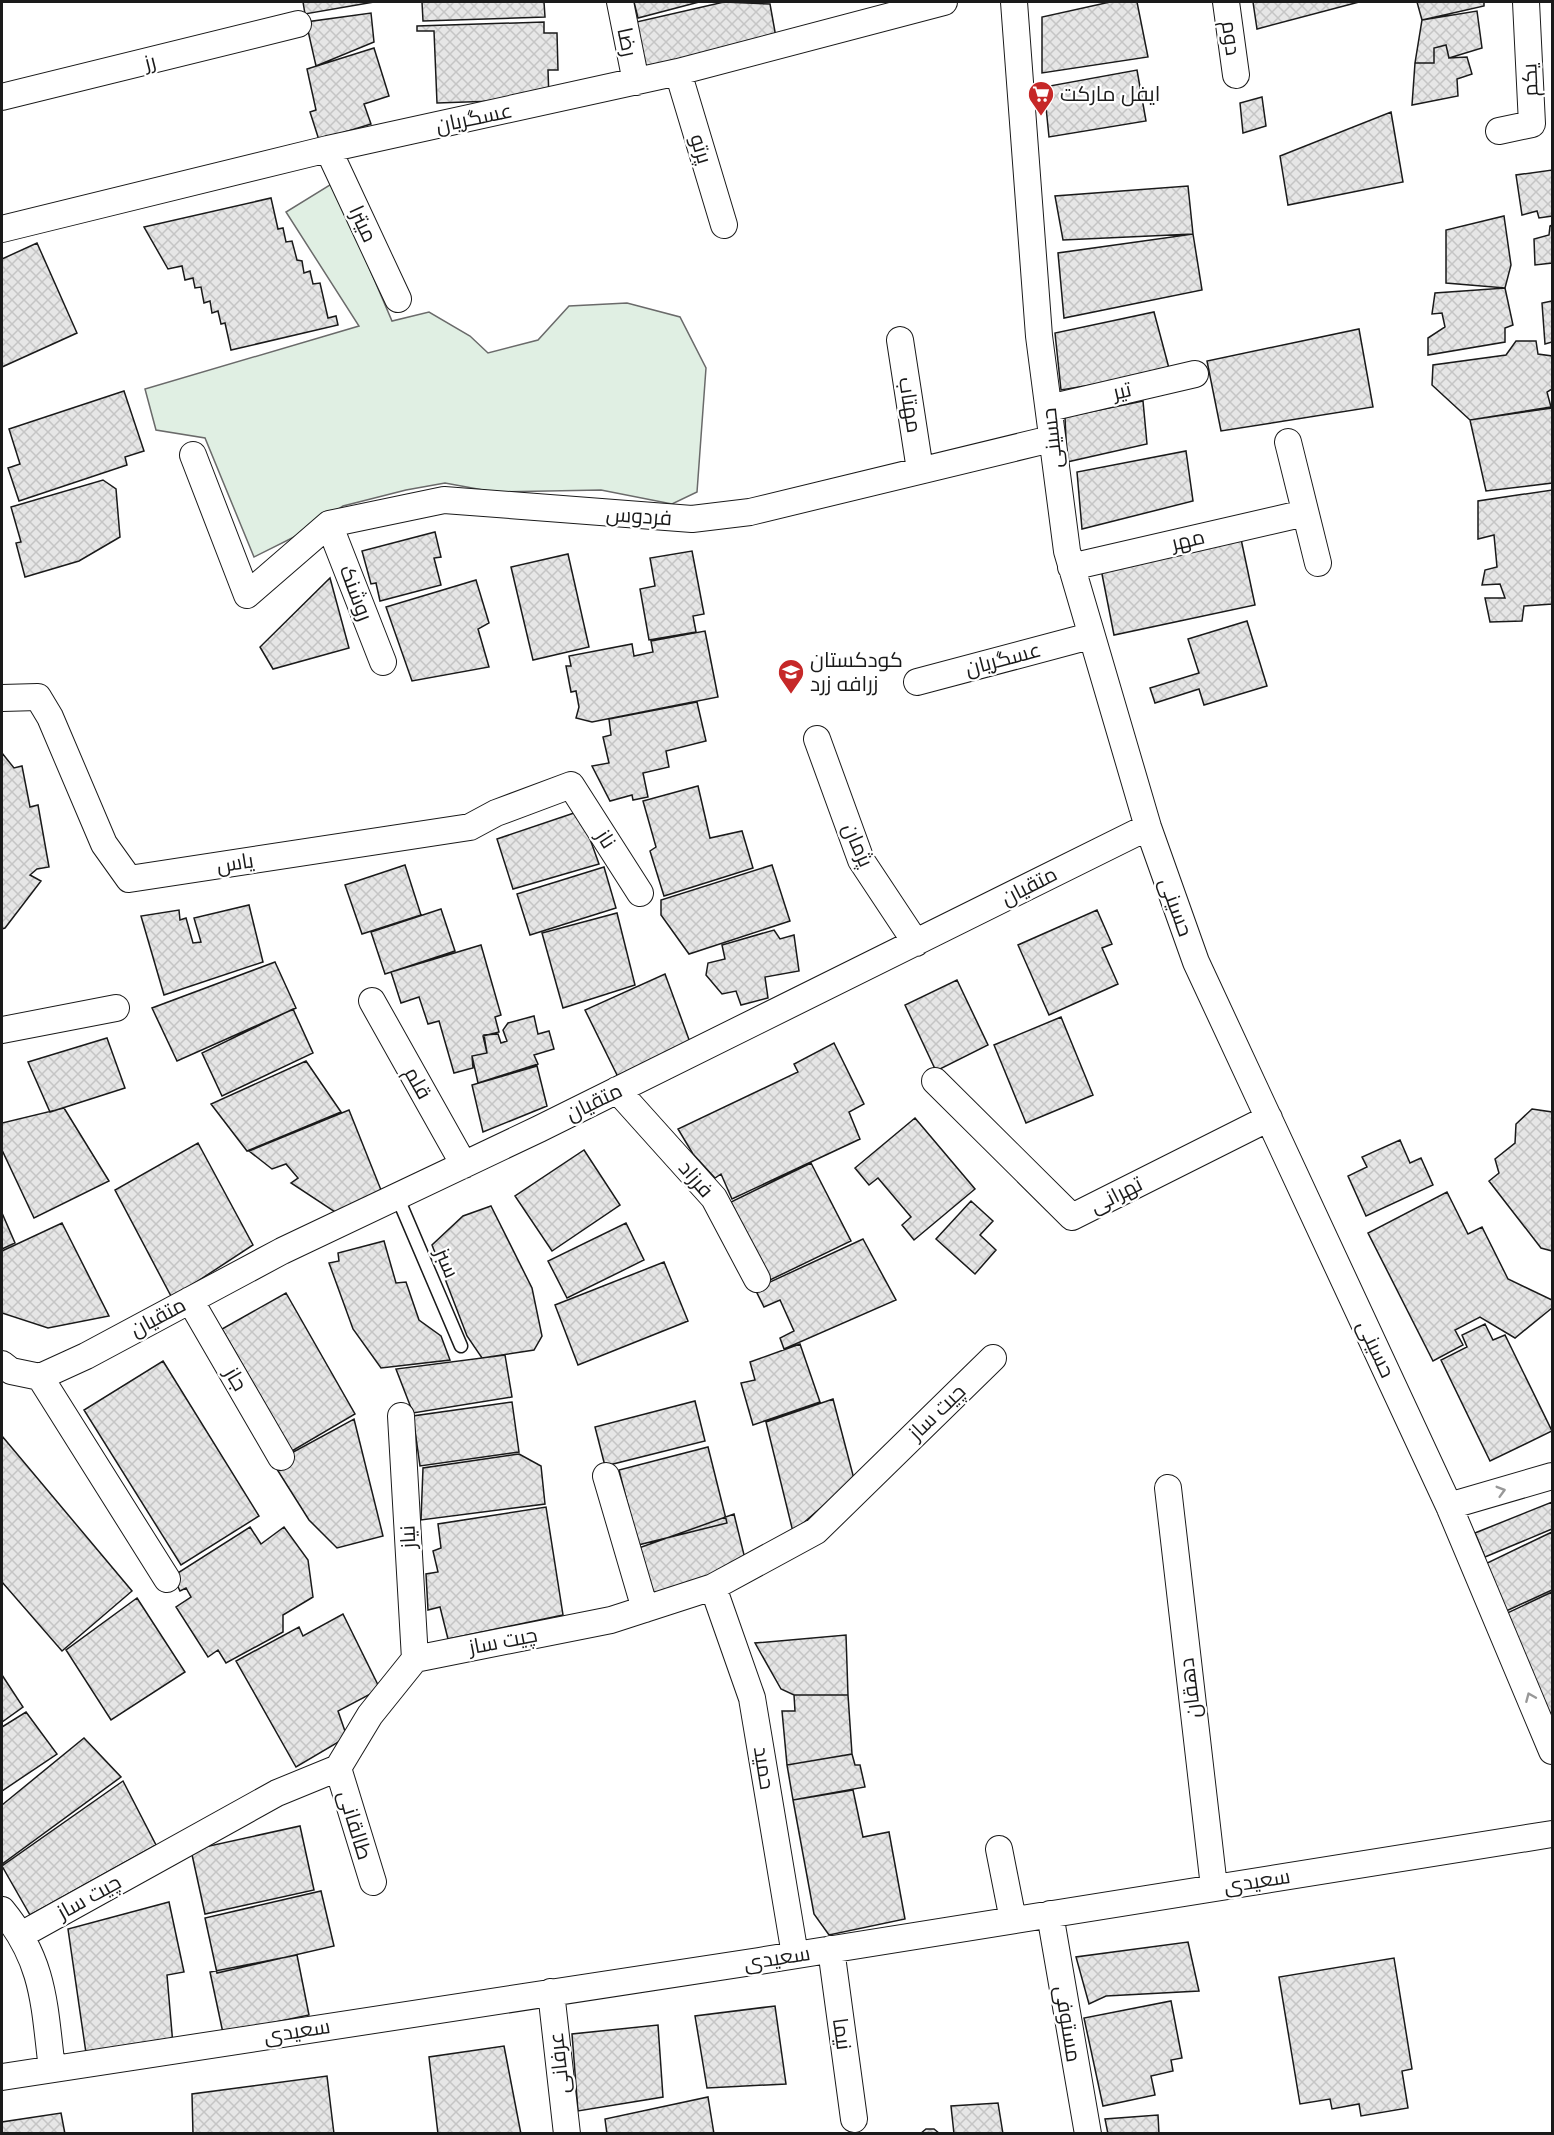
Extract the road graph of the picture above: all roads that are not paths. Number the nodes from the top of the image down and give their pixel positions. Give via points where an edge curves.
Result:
1 (620, 2) edge
2 (944, 2) edge
3 (1014, 2) edge
4 (1226, 2) edge
5 (1526, 2) edge
6 (298, 24) dead end
7 (678, 72) junction
8 (1236, 75) dead end
9 (636, 82) junction
10 (2, 97) edge
11 (1499, 131) dead end
12 (328, 149) junction
13 (724, 225) dead end
14 (2, 229) edge
15 (398, 299) dead end
16 (900, 340) dead end
17 (1195, 374) dead end
18 (1049, 408) junction
19 (1051, 439) junction
20 (1288, 442) dead end
21 (193, 455) dead end
22 (920, 470) junction
23 (1305, 513) junction
24 (329, 524) junction
25 (1318, 563) dead end
26 (1071, 567) junction
27 (1090, 636) junction
28 (383, 662) dead end
29 (916, 682) dead end
30 (2, 698) edge
31 (816, 739) dead end
32 (571, 785) joint
33 (1148, 827) junction
34 (640, 893) dead end
35 (916, 943) junction
36 (372, 1001) dead end
37 (116, 1008) dead end
38 (2, 1030) edge
39 (935, 1081) dead end
40 (617, 1090) junction
41 (1269, 1118) junction
42 (464, 1165) junction
43 (397, 1196) junction
44 (757, 1279) dead end
45 (190, 1300) junction
46 (461, 1346) dead end
47 (993, 1358) dead end
48 (2, 1364) edge
49 (40, 1377) junction
50 (401, 1416) dead end
51 (281, 1457) dead end
52 (606, 1476) dead end
53 (1552, 1476) edge
54 (1168, 1488) dead end
55 (1449, 1506) junction
56 (167, 1579) dead end
57 (713, 1587) junction
58 (645, 1609) junction
59 (416, 1659) junction
60 (1552, 1751) edge
61 (338, 1768) junction
62 (1552, 1834) edge
63 (999, 1849) dead end
64 (373, 1882) dead end
65 (1214, 1887) junction
66 (2, 1910) edge
67 (1050, 1914) junction
68 (1013, 1920) junction
69 (21, 1935) junction
70 (831, 1949) junction
71 (795, 1955) junction
72 (551, 1992) junction
73 (52, 2069) junction
74 (2, 2076) edge
75 (854, 2119) dead end
76 (567, 2133) edge
77 (1088, 2133) edge

1 - 9 street, رضا
2 - 7 street, عسگریان
3 - 18 street, حسینی via 1039,336
4 - 8 street, دوم
5 - 11 street, یکم via 1532,124
6 - 10 street, رز
7 - 9 street, عسگریان
7 - 13 street, پرتو
9 - 12 street, عسگریان
12 - 14 street, عسگریان
12 - 15 street, میترا
16 - 22 street, مهتاب
17 - 18 street, تیر
18 - 19 street, حسینی
19 - 22 street, فردوس
19 - 26 street, حسینی
20 - 23 street
21 - 24 street, فردوس via 247,595
22 - 24 street, فردوس via 750,512 692,519 444,500
23 - 25 street
23 - 26 street, مهر
24 - 28 street, روشنک
26 - 27 street, حسینی
27 - 29 street, عسگریان
27 - 33 street, حسینی
30 - 32 street, یاس via 38,698 50,717 104,844 129,879 470,827
31 - 35 street, پژمان via 861,860
32 - 34 street, ناز
33 - 35 street, متقیان
33 - 41 street, حسینی via 1196,962
35 - 40 street, متقیان
36 - 42 street, قلم
37 - 38 street
39 - 41 street, تهرانی via 1072,1217
40 - 42 street, متقیان
40 - 44 street, فرزاد via 714,1198
41 - 55 street, حسینی
42 - 43 street, متقیان
43 - 45 street, متقیان
43 - 46 lane, سبز
45 - 49 street, متقیان
45 - 51 street, جاز
47 - 57 street, چیت ساز via 816,1531
48 - 49 street via 12,1371
49 - 56 street
50 - 59 street, نیاز
52 - 58 street
55 -> 53 street
54 - 65 street, دهقان
60 -> 55 street, حسینی
57 - 58 street, چیت ساز
57 - 71 street, حمید via 752,1698
58 - 59 street, چیت ساز via 611,1620
59 - 61 street via 370,1715
61 - 64 street, طالقانی
61 - 69 street, چیت ساز via 278,1793
62 - 65 street, سعیدی
63 - 68 street
65 - 67 street, سعیدی
66 - 69 street
67 - 68 street, سعیدی
67 - 77 street, مستوفی
68 - 70 street, سعیدی
69 - 73 street via 42,1984
70 - 71 street, سعیدی
70 - 75 street, نیما
71 - 72 street, سعیدی
72 - 73 street, سعیدی
72 - 76 street, عرفانی
73 - 74 street, سعیدی

